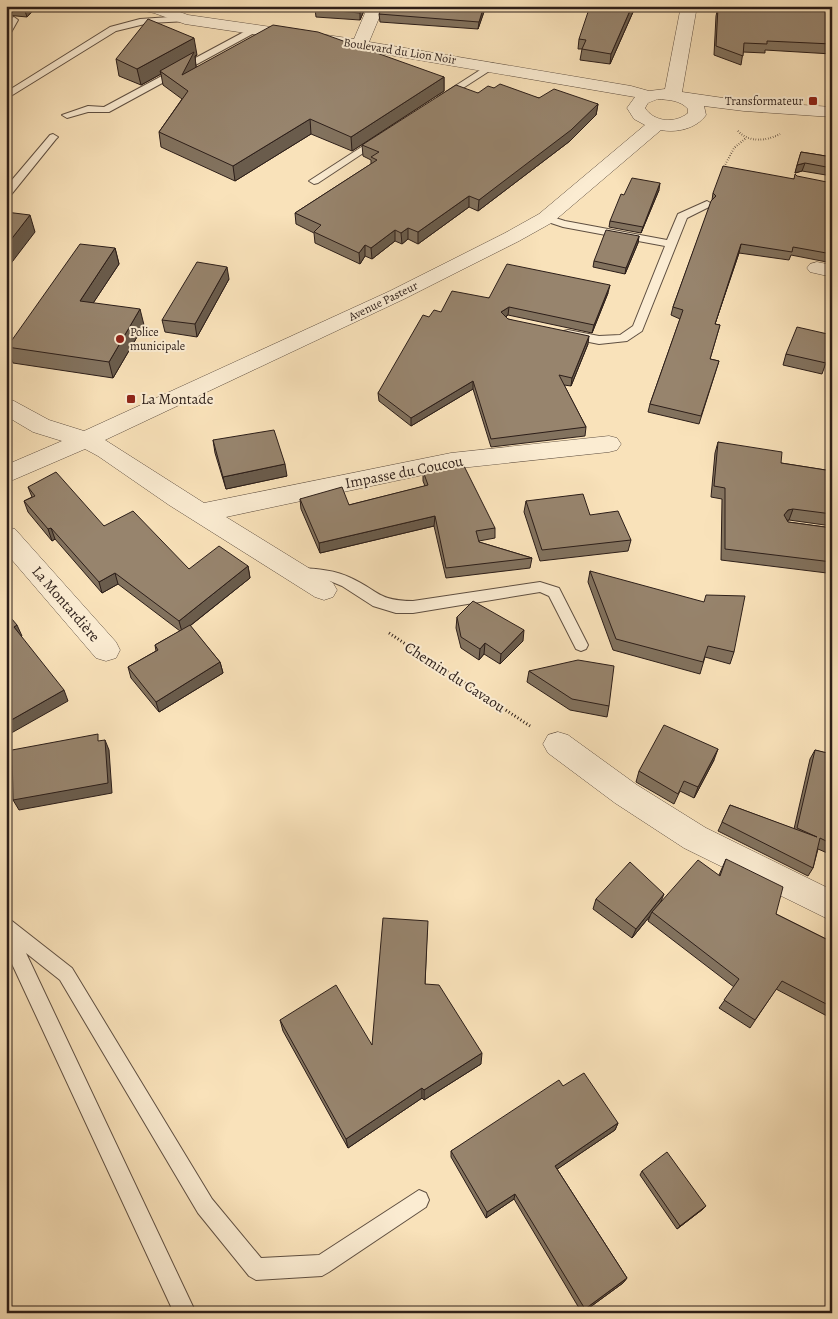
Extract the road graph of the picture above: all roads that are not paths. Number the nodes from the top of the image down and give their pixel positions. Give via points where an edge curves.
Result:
1 (140, 6) edge
2 (376, 6) edge
3 (689, 6) edge
4 (185, 19) junction
5 (14, 20) edge
6 (255, 29) junction
7 (6, 34) edge
8 (360, 44) junction
9 (490, 66) junction
10 (614, 89) junction
11 (6, 96) edge
12 (649, 96) junction
13 (679, 96) junction
14 (434, 103) edge
15 (744, 106) junction
16 (636, 108) junction
17 (832, 112) edge
18 (67, 115) dead end
19 (697, 115) junction
20 (657, 124) junction
21 (386, 134) edge
22 (53, 137) dead end
23 (314, 181) dead end
24 (6, 194) edge
25 (707, 204) road end
26 (546, 218) junction
27 (671, 244) junction
28 (554, 330) edge
29 (6, 406) edge
30 (84, 439) junction
31 (609, 444) dead end
32 (6, 475) edge
33 (201, 513) junction
34 (6, 536) edge
35 (298, 573) junction
36 (324, 590) dead end
37 (581, 645) dead end
38 (106, 650) dead end
39 (558, 744) road end
40 (832, 906) edge
41 (6, 929) edge
42 (419, 1200) dead end
43 (185, 1313) edge

1 - 4 street, Boulevard du Lion Noir
2 - 8 street
3 - 13 street
4 - 6 street, Boulevard du Lion Noir
4 - 11 lane via 147,19 112,29
5 - 7 lane
6 - 8 street, Boulevard du Lion Noir
6 - 18 lane via 106,110
8 - 9 street, Boulevard du Lion Noir
9 - 10 street, Boulevard du Lion Noir
9 - 14 lane
10 - 12 street, Boulevard du Lion Noir
10 - 16 street
12 - 13 street, Boulevard du Lion Noir
12 - 16 street via 642,99
13 - 15 street
13 - 19 street via 696,106
15 - 17 street
15 - 19 street
16 - 20 street via 642,117
19 - 20 street via 693,120 677,125
20 - 26 street, Avenue Pasteur
21 - 23 lane
22 - 24 lane
25 - 27 lane via 682,216
26 - 27 lane
26 - 30 street, Avenue Pasteur via 397,295
27 - 28 lane via 638,328 623,338 599,340
29 - 30 street via 41,426
30 - 32 street, Avenue Pasteur
30 - 33 street
31 - 33 street, Impasse du Coucou via 450,461
33 - 35 street
34 - 38 street, La Montardière
35 - 36 street
35 - 37 lane via 331,576 378,602 396,607 540,587 554,592
39 - 40 street via 626,794 695,838
41 - 42 lane via 66,974 205,1206 256,1269 322,1265
41 - 43 lane

